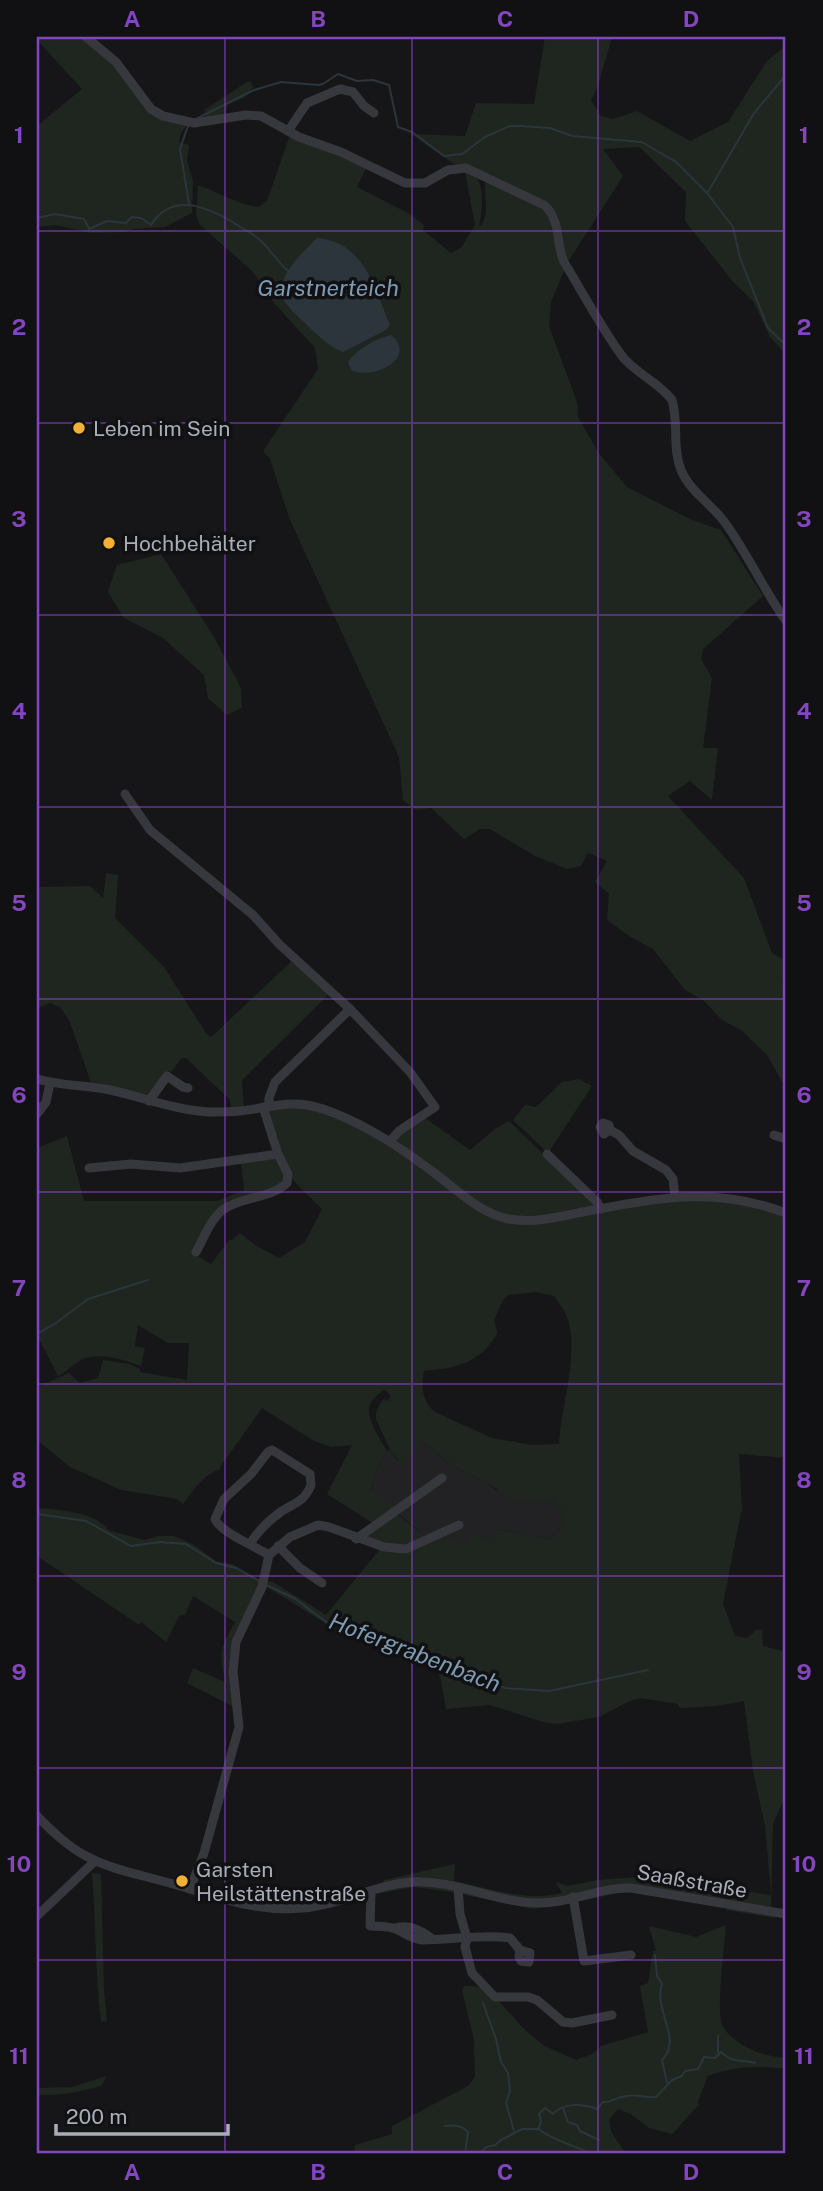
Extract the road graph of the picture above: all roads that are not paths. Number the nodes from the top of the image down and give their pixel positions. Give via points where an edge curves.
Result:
1 (86, 37) edge
2 (374, 113) dead end
3 (288, 131) junction
4 (786, 621) edge
5 (125, 794) dead end
6 (350, 1009) junction
7 (37, 1079) edge
8 (50, 1083) junction
9 (188, 1088) dead end
10 (149, 1101) junction
11 (266, 1106) junction
12 (37, 1114) edge
13 (610, 1130) dead end
14 (774, 1135) dead end
15 (786, 1139) edge
16 (390, 1141) junction
17 (278, 1154) junction
18 (547, 1154) dead end
19 (89, 1168) dead end
20 (675, 1197) junction
21 (601, 1209) junction
22 (786, 1213) edge
23 (196, 1252) dead end
24 (442, 1478) dead end
25 (458, 1525) dead end
26 (356, 1539) junction
27 (250, 1544) junction
28 (278, 1546) junction
29 (269, 1555) junction
30 (322, 1583) dead end
31 (37, 1816) edge
32 (95, 1861) junction
33 (458, 1888) junction
34 (190, 1889) junction
35 (371, 1891) junction
36 (573, 1898) junction
37 (786, 1914) edge
38 (37, 1916) edge
39 (467, 1938) junction
40 (520, 1950) dead end
41 (631, 1955) dead end
42 (612, 2015) dead end

1 - 3 street via 116,62 151,108 163,116 194,123 253,115
2 - 3 street via 353,92 340,89 307,103
3 - 4 street via 405,183 425,183 448,170 466,169 535,199 551,211 564,262 622,356 672,400 685,477 723,520
5 - 6 street via 146,826 253,915
6 - 11 street via 275,1082
6 - 16 street via 410,1072 435,1107
7 - 8 street
8 - 10 street via 99,1087
8 - 12 street via 46,1102
9 - 10 street via 167,1076
10 - 11 street via 206,1111 239,1112
11 - 16 street via 323,1109
11 - 17 street
13 - 20 street via 633,1151 666,1170 673,1179
14 - 15 street
16 - 21 street via 496,1215 538,1220
17 - 19 street via 180,1168 131,1164
17 - 23 street via 288,1174 287,1183 222,1210
18 - 21 street
20 - 21 street
20 - 22 street via 745,1201
24 - 26 street
25 - 26 street via 405,1549
26 - 28 street via 318,1525
27 - 27 street via 220,1527 215,1519 224,1499 272,1450 310,1474 312,1485 303,1500 280,1513
27 - 29 street
28 - 29 street
28 - 30 street
29 - 34 street via 263,1584 236,1642 233,1672 239,1727
31 - 32 street, Saaßstraße via 67,1844
32 - 34 street, Saaßstraße
32 - 38 street
33 - 35 street, Saaßstraße via 411,1882
33 - 36 street, Saaßstraße via 539,1903
33 - 39 street
34 - 35 street, Saaßstraße via 273,1909 331,1904
35 - 39 street via 370,1926 395,1928 411,1937
36 - 37 street, Saaßstraße via 631,1888
36 - 41 street via 584,1961
39 - 40 street via 510,1938
39 - 42 street via 472,1973 495,1997 537,2000 563,2022

